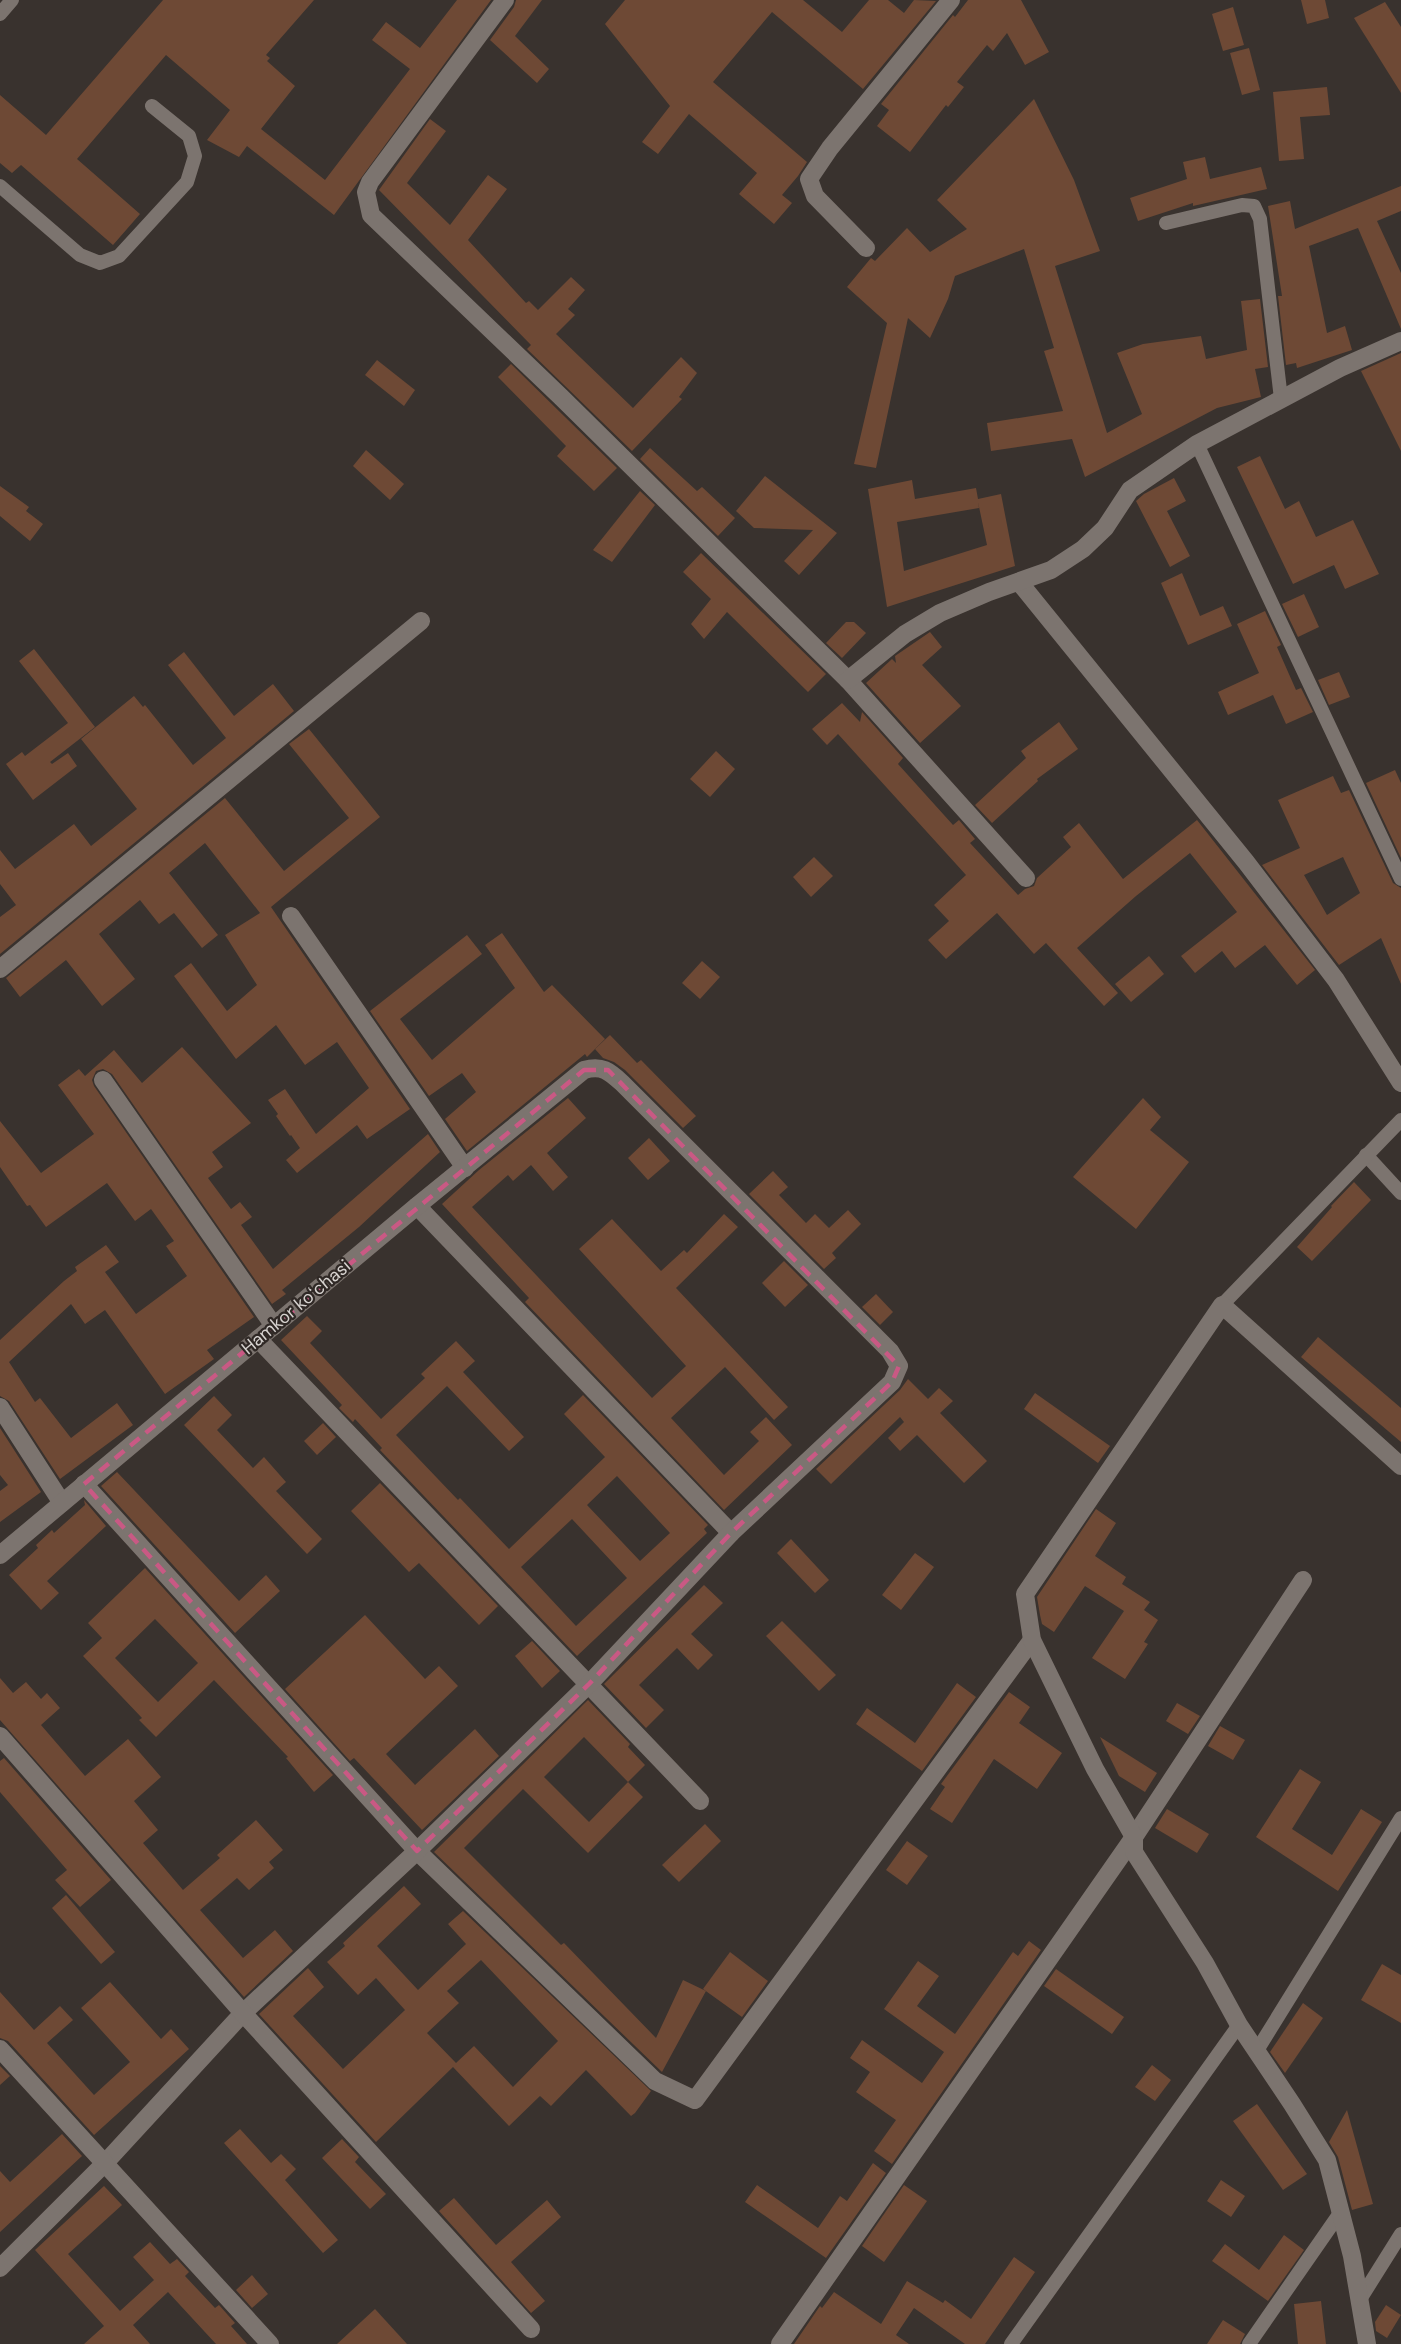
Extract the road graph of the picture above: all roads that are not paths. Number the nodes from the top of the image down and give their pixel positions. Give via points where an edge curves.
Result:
1 (12, 0) edge
2 (505, 0) edge
3 (951, 0) edge
4 (0, 14) edge
5 (152, 106) dead end
6 (0, 186) edge
7 (1166, 223) dead end
8 (866, 248) dead end
9 (1401, 341) edge
10 (1281, 399) junction
11 (1197, 444) junction
12 (1019, 582) junction
13 (421, 621) dead end
14 (848, 680) junction
15 (1026, 878) dead end
16 (1401, 879) edge
17 (291, 916) dead end
18 (0, 969) edge
19 (103, 1080) dead end
20 (1401, 1083) edge
21 (1401, 1120) edge
22 (1366, 1155) junction
23 (465, 1168) junction
24 (1401, 1193) edge
25 (417, 1206) junction
26 (1222, 1305) junction
27 (274, 1326) junction
28 (258, 1339) junction
29 (0, 1407) edge
30 (1401, 1466) edge
31 (84, 1484) junction
32 (62, 1503) junction
33 (731, 1533) junction
34 (0, 1555) edge
35 (1303, 1580) dead end
36 (1032, 1640) junction
37 (589, 1684) junction
38 (0, 1736) edge
39 (700, 1801) dead end
40 (1401, 1818) edge
41 (1134, 1837) junction
42 (417, 1851) junction
43 (243, 2013) junction
44 (1239, 2025) junction
45 (0, 2049) edge
46 (1256, 2052) junction
47 (105, 2163) junction
48 (1340, 2213) junction
49 (1401, 2234) edge
50 (0, 2268) edge
51 (1359, 2301) junction
52 (531, 2329) dead end
53 (270, 2344) edge
54 (780, 2344) edge
55 (1011, 2344) edge
56 (1249, 2344) edge
57 (1367, 2344) edge

1 - 4 lane
2 - 14 street via 370,182 366,192 371,215
3 - 8 street via 809,179 815,196
5 - 6 lane via 189,136 195,156 187,182 119,256 100,263 80,255
7 - 10 lane via 1242,205 1254,206 1260,219
9 - 10 street
10 - 11 street
11 - 12 street via 1130,490 1105,528 1083,549 1051,570
11 - 16 lane
12 - 14 street via 940,613 905,634
12 - 20 street via 1246,862 1329,971
13 - 18 street
14 - 15 street
17 - 23 street
19 - 27 street
21 - 22 lane
22 - 24 lane
22 - 26 lane
23 - 25 street, Hamkor koʻchasi
23 - 33 street, Hamkor koʻchasi via 584,1071 596,1067 608,1070 890,1351 899,1366 892,1382
25 - 27 street, Hamkor koʻchasi
25 - 33 street
26 - 30 street
26 - 36 street via 1025,1594
27 - 28 street, Hamkor koʻchasi
28 - 31 street, Hamkor koʻchasi
28 - 37 street
29 - 32 street
31 - 32 street, Hamkor koʻchasi
31 - 42 street
32 - 34 street, Hamkor koʻchasi
33 - 37 street
35 - 41 street
36 - 41 street via 1095,1769
36 - 42 street via 695,2100 655,2081
37 - 39 street
37 - 42 street
38 - 43 street
40 - 46 lane
41 - 44 street via 1134,1852
41 - 54 street
42 - 43 street
43 - 47 street
43 - 52 street
44 - 46 street
44 - 55 lane
45 - 47 street
46 - 48 street via 1327,2160
47 - 50 street
47 - 53 street
48 - 51 street
48 - 56 lane
49 - 51 lane
51 - 57 street

